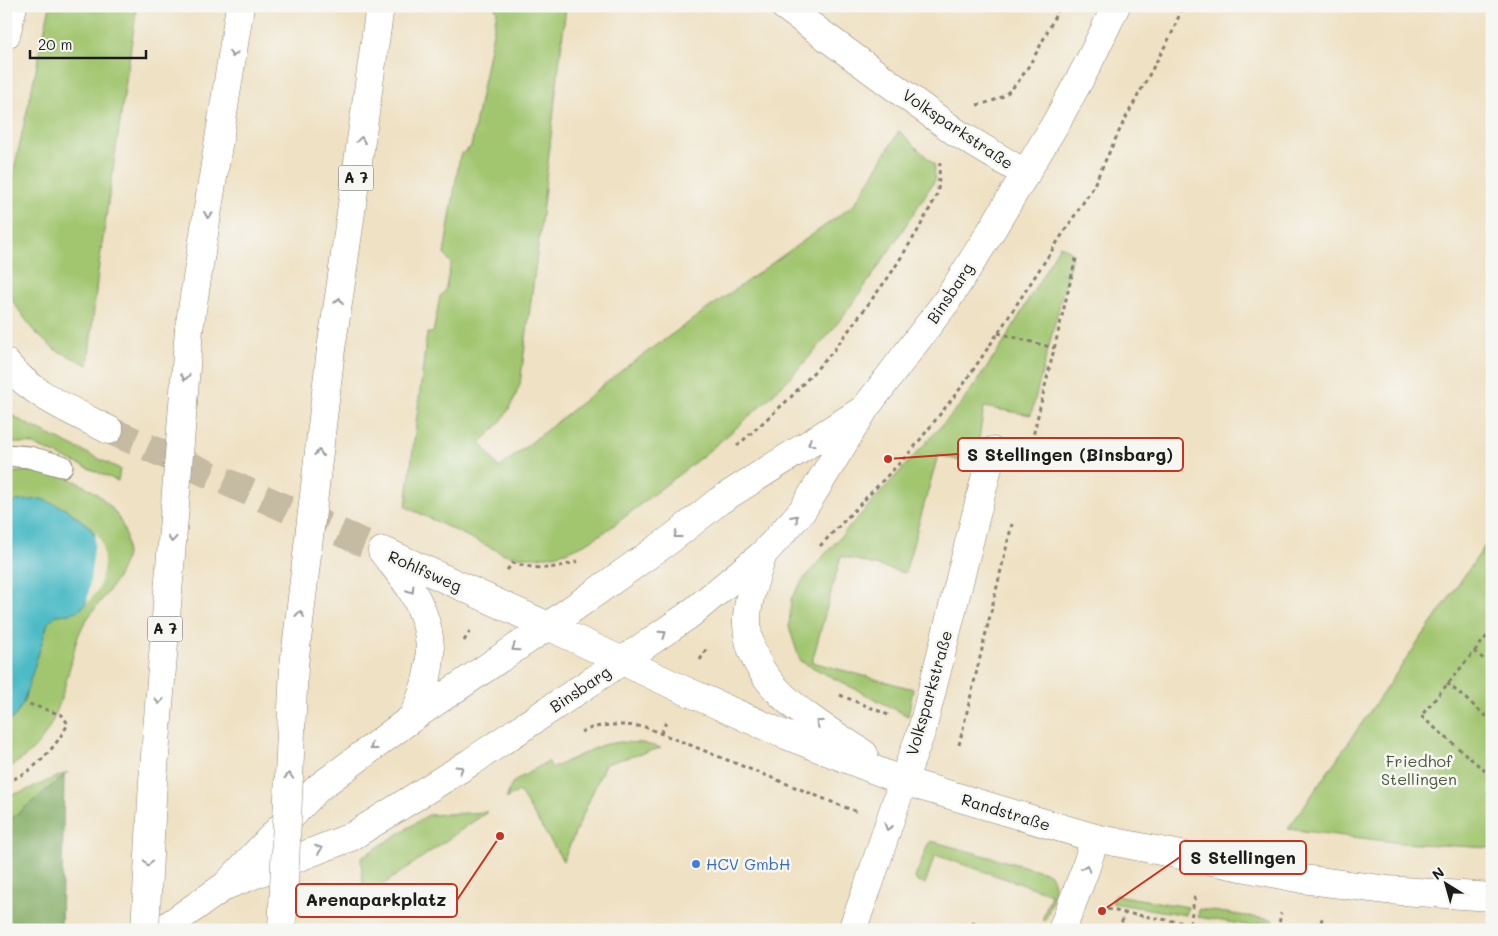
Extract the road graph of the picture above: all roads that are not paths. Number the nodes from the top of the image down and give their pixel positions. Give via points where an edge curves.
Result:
1 (13, 6) edge
2 (240, 6) edge
3 (380, 6) edge
4 (784, 6) edge
5 (1116, 6) edge
6 (6, 35) edge
7 (1026, 174) junction
8 (6, 363) edge
9 (866, 407) junction
10 (109, 430) tunnel mouth
11 (992, 451) dead end
12 (6, 455) edge
13 (62, 466) dead end
14 (763, 554) junction
15 (548, 626) junction
16 (622, 661) junction
17 (412, 718) junction
18 (903, 781) junction
19 (1095, 838) junction
20 (225, 886) junction
21 (1492, 897) edge
22 (145, 930) edge
23 (162, 930) edge
24 (282, 930) edge
25 (852, 930) edge
26 (1062, 930) edge

1 - 6 main road
2 -> 22 main road, A 7, bridge via 189,329 153,780
24 -> 3 main road, A 7, bridge via 294,666 331,349
4 - 7 main road, Volksparkstraße via 957,133
5 - 7 main road, Volksparkstraße via 1088,64
7 - 9 main road, Binsbarg via 946,302
8 - 10 main road via 30,386
14 -> 9 main road, Binsbarg via 802,511
9 -> 15 main road, Binsbarg via 719,502
11 - 18 main road, Volksparkstraße via 922,730
12 - 13 lane
16 -> 14 main road, Binsbarg via 689,615
18 -> 14 main road via 805,714 770,682 757,663 747,625 749,602
15 - 16 main road, Randstraße
15 -> 17 main road, Binsbarg
15 -> 17 main road, Rohlfsweg via 382,551 411,589 429,632 428,675
16 - 18 main road, Randstraße via 783,734
20 -> 16 main road, Binsbarg via 351,837
17 -> 20 main road, Binsbarg via 318,788
18 - 19 main road, Randstraße
18 -> 25 main road, Volksparkstraße
19 - 21 main road, Randstraße via 1302,879 1387,890
26 -> 19 main road
20 - 23 main road, Binsbarg

